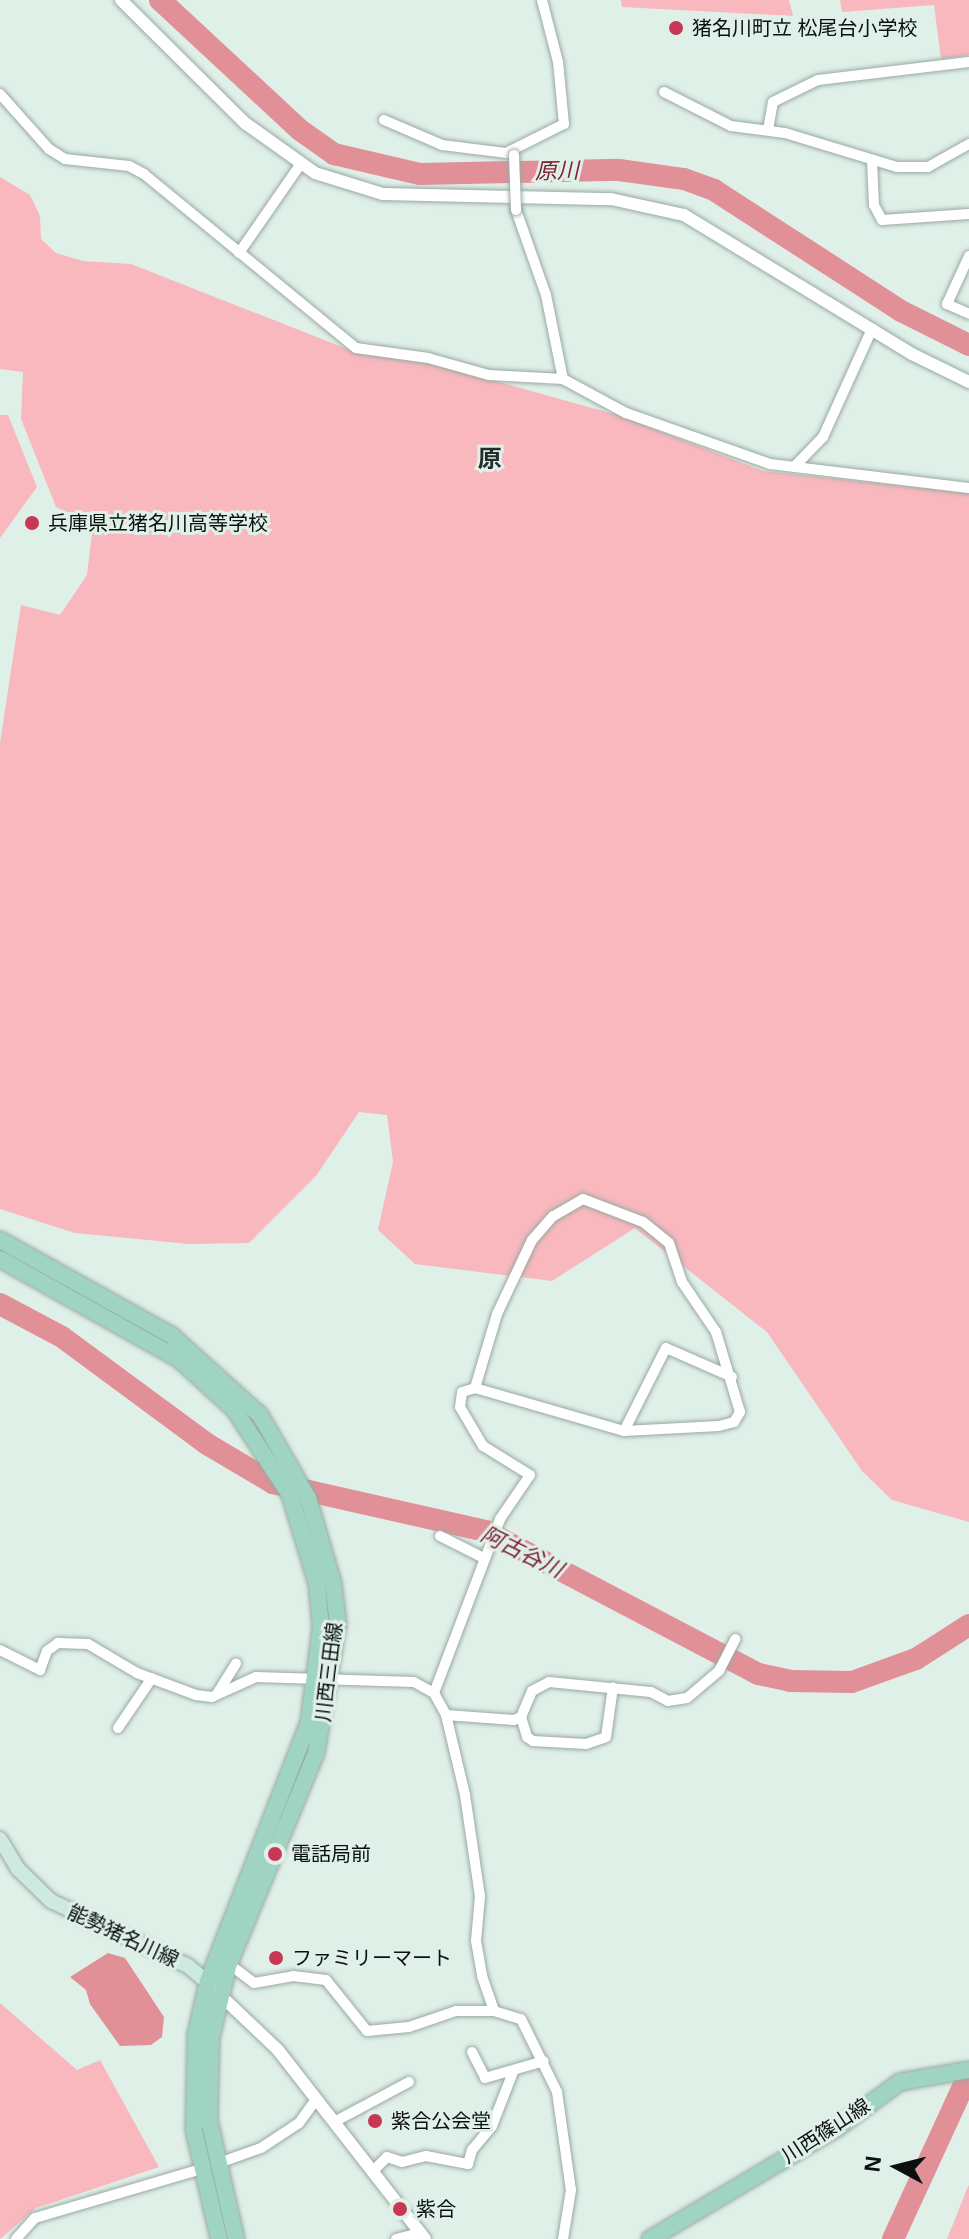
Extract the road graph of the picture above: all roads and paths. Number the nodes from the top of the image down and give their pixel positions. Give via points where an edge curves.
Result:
1 (121, 0) edge
2 (542, 0) edge
3 (969, 62) edge
4 (664, 92) dead end
5 (0, 94) edge
6 (384, 120) dead end
7 (768, 130) junction
8 (969, 144) edge
9 (514, 152) junction
10 (872, 160) junction
11 (300, 165) junction
12 (969, 214) edge
13 (239, 253) junction
14 (969, 256) edge
15 (969, 314) edge
16 (872, 329) junction
17 (563, 379) junction
18 (969, 382) edge
19 (794, 467) junction
20 (969, 488) edge
21 (0, 1240) edge
22 (0, 1259) edge
23 (732, 1377) junction
24 (475, 1388) junction
25 (624, 1431) junction
26 (440, 1536) dead end
27 (486, 1554) junction
28 (735, 1639) dead end
29 (0, 1650) edge
30 (236, 1663) dead end
31 (152, 1678) junction
32 (324, 1682) junction
33 (613, 1687) junction
34 (434, 1693) junction
35 (217, 1694) junction
36 (446, 1715) junction
37 (521, 1717) junction
38 (118, 1728) dead end
39 (0, 1839) edge
40 (229, 1964) junction
41 (213, 1988) junction
42 (494, 2011) junction
43 (472, 2052) dead end
44 (544, 2061) junction
45 (969, 2070) edge
46 (513, 2072) junction
47 (409, 2082) dead end
48 (316, 2100) junction
49 (334, 2122) junction
50 (209, 2167) junction
51 (372, 2172) junction
52 (423, 2236) edge
53 (233, 2238) edge
54 (16, 2239) edge
55 (396, 2239) edge
56 (563, 2239) edge
57 (650, 2239) edge

1 - 11 street via 245,123
2 - 9 street via 558,62 564,124
3 - 7 street via 818,80 773,102
4 - 7 street via 712,120
5 - 13 street via 49,149 65,159 129,166 144,174
6 - 9 street via 442,145
7 - 10 street
8 - 10 street via 928,167
9 - 17 street, bridge via 516,210 546,295
10 - 12 street via 874,205 882,220
11 - 13 street
11 - 16 street via 383,194 587,197 662,208 720,234
13 - 17 street via 356,348 428,358 489,375
14 - 15 street via 947,304
16 - 18 street
16 - 19 street via 823,437
17 - 19 street via 626,413 739,456
19 - 20 street
21 - 32 main road, 川西三田線 via 181,1343 260,1415 297,1473 316,1519 338,1623
22 - 32 main road, 川西三田線 via 179,1359 234,1409 268,1456 297,1513 317,1584
23 - 24 street via 708,1314 682,1282 669,1243 643,1222 583,1199 553,1216 532,1240 497,1314
23 - 25 street via 740,1412 734,1422
23 - 25 street via 666,1348
24 - 25 street
24 - 27 street via 460,1398 470,1428 483,1446 530,1475 500,1519
26 - 27 street
27 - 34 street
28 - 33 street via 719,1671 687,1698 668,1701 651,1692
29 - 31 street via 40,1670 47,1651 58,1643 88,1644
30 - 35 street
31 - 35 street via 196,1695
31 - 38 street
32 - 34 street via 414,1682
32 - 35 street via 256,1677
32 - 40 main road, 川西三田線 via 316,1753
32 - 41 main road, 川西三田線
33 - 37 street via 538,1685
33 - 37 street via 606,1737 586,1744 533,1741
34 - 36 street
36 - 37 street
36 - 42 street via 480,1896 476,1941
39 - 41 main road, 能勢猪名川線 via 18,1869 51,1901 122,1931
40 - 41 main road, 川西三田線
40 - 42 street via 254,1983 293,1976 326,1980 367,2031 409,2027 456,2011
41 - 48 street via 278,2050
41 - 50 main road, 川西三田線 via 192,2083
42 - 44 street via 521,2019
43 - 46 street via 485,2078
44 - 46 street
44 - 56 street via 568,2141 571,2190
45 - 57 main road, 川西篠山線 via 900,2082 837,2128
46 - 51 street via 492,2126 472,2150 468,2164 426,2156 402,2162 387,2157
47 - 49 street
48 - 49 street
48 - 50 street via 299,2123 261,2148
49 - 51 street
50 - 53 main road, 川西三田線
50 - 54 street via 35,2218
51 - 52 street
52 - 55 street

